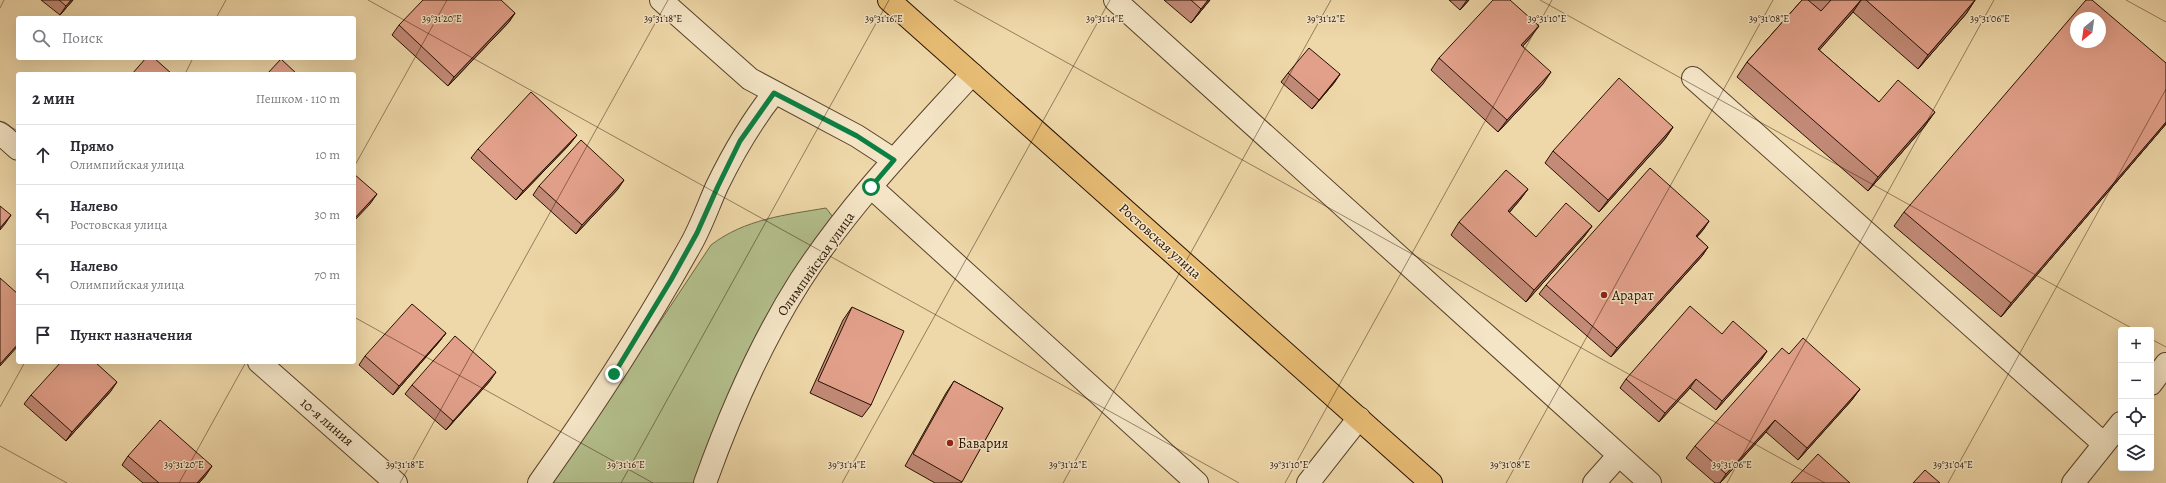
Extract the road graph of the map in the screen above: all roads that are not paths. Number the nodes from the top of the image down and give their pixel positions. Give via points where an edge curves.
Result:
1 (661, 0) edge
2 (889, 0) edge
3 (1115, 0) edge
4 (972, 74) junction
5 (1693, 78) dead end
6 (774, 93) junction
7 (0, 133) edge
8 (16, 147) edge
9 (894, 160) junction
10 (871, 187) junction
11 (261, 364) edge
12 (2166, 364) edge
13 (2154, 380) edge
14 (1359, 418) junction
15 (2118, 427) edge
16 (2104, 444) junction
17 (1619, 455) junction
18 (396, 483) edge
19 (539, 483) edge
20 (705, 483) edge
21 (1197, 483) edge
22 (1308, 483) edge
23 (1431, 483) edge
24 (1594, 483) edge
25 (1650, 483) edge
26 (2073, 483) edge

1 - 6 street via 750,79
2 - 4 main road, Ростовская улица
3 - 17 street
4 - 9 street, Олимпийская улица
4 - 14 main road, Ростовская улица
5 - 16 street
6 - 9 street via 857,136
6 - 19 street via 740,141 697,233 671,280 614,374
7 - 8 street
9 - 10 street, Олимпийская улица
10 - 20 street, Олимпийская улица via 801,280 774,325 744,384
10 - 21 street
11 - 18 street, 10-я линия
12 - 13 street
14 - 22 street
14 - 23 main road, Ростовская улица
15 - 16 street
16 - 26 street
17 - 24 street
17 - 25 street

